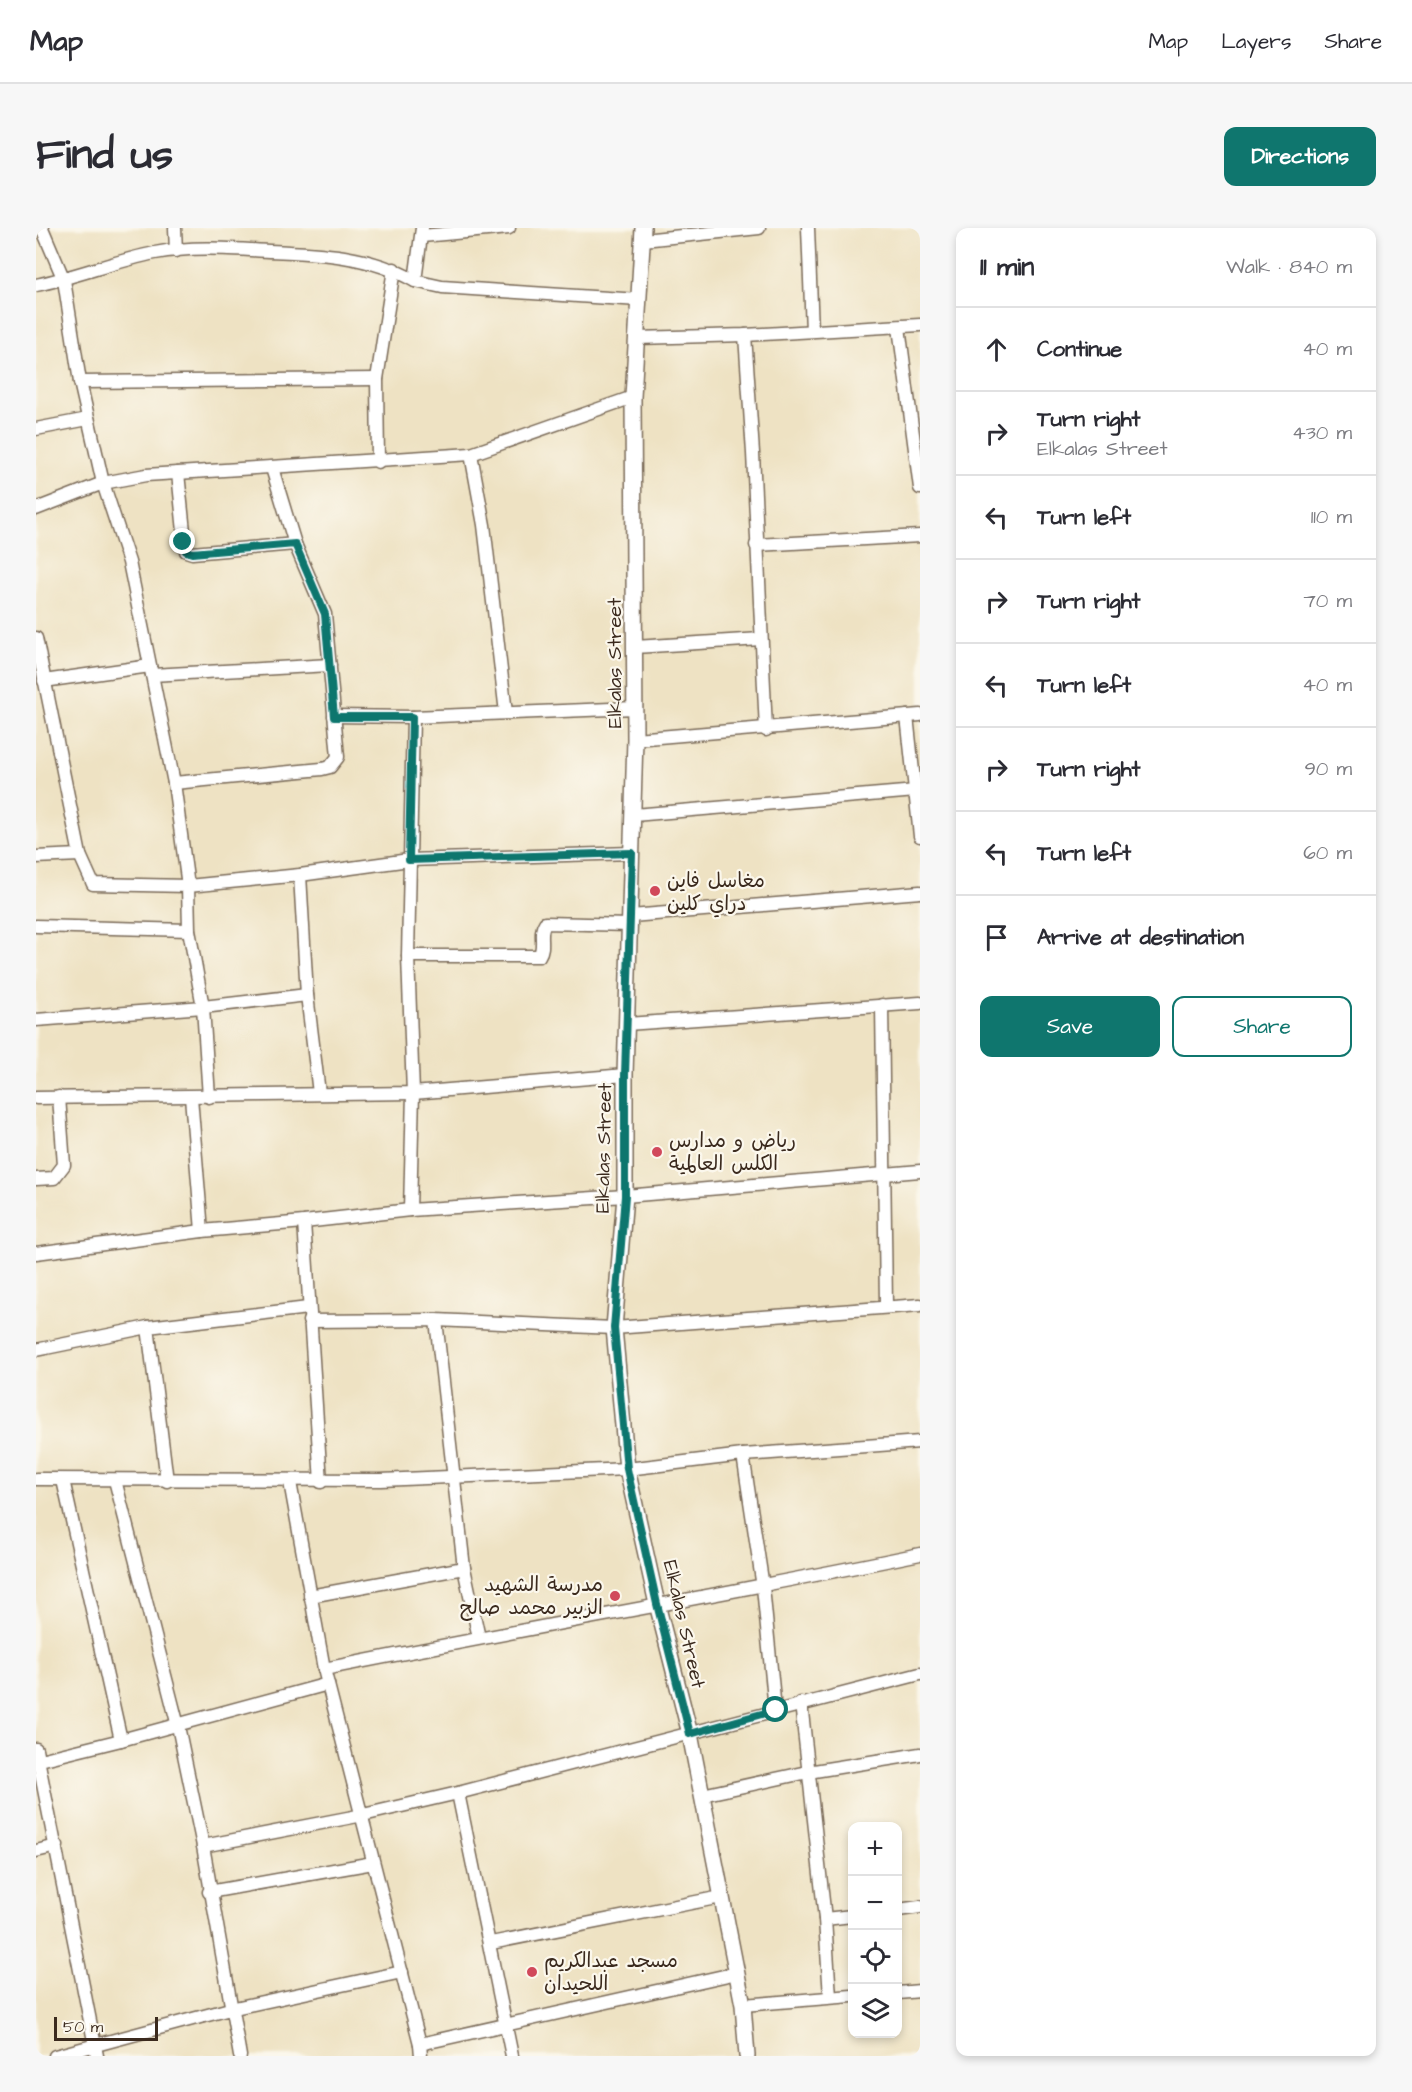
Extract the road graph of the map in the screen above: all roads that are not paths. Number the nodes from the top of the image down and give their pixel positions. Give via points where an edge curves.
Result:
1 (42, 228) edge
2 (175, 228) edge
3 (509, 228) edge
4 (759, 228) edge
5 (808, 228) edge
6 (422, 232) edge
7 (643, 234) edge
8 (176, 251) junction
9 (394, 269) junction
10 (64, 280) junction
11 (415, 281) junction
12 (36, 285) edge
13 (639, 300) junction
14 (920, 325) edge
15 (899, 327) junction
16 (813, 331) junction
17 (745, 335) junction
18 (637, 338) junction
19 (377, 379) junction
20 (80, 382) junction
21 (633, 397) junction
22 (88, 419) junction
23 (36, 429) edge
24 (471, 454) junction
25 (378, 462) junction
26 (272, 468) junction
27 (178, 473) junction
28 (103, 483) junction
29 (920, 488) edge
30 (36, 509) edge
31 (920, 536) edge
32 (295, 544) junction
33 (756, 545) junction
34 (36, 638) edge
35 (761, 639) junction
36 (635, 647) junction
37 (330, 665) junction
38 (151, 670) junction
39 (44, 681) junction
40 (635, 708) junction
41 (506, 713) junction
42 (914, 716) edge
43 (334, 717) junction
44 (412, 717) junction
45 (766, 730) junction
46 (635, 739) junction
47 (174, 783) junction
48 (916, 791) junction
49 (634, 815) junction
50 (920, 836) edge
51 (632, 853) junction
52 (80, 855) junction
53 (36, 857) edge
54 (409, 860) junction
55 (300, 875) junction
56 (188, 886) junction
57 (920, 892) edge
58 (631, 920) junction
59 (36, 926) edge
60 (189, 930) junction
61 (408, 956) junction
62 (307, 995) junction
63 (920, 1003) edge
64 (882, 1005) junction
65 (203, 1007) junction
66 (36, 1020) edge
67 (627, 1024) junction
68 (625, 1075) junction
69 (319, 1093) junction
70 (412, 1093) junction
71 (59, 1097) junction
72 (191, 1097) junction
73 (209, 1097) junction
74 (36, 1098) edge
75 (920, 1171) edge
76 (884, 1172) junction
77 (36, 1179) edge
78 (625, 1196) junction
79 (410, 1210) junction
80 (304, 1222) junction
81 (202, 1231) junction
82 (36, 1253) edge
83 (886, 1305) junction
84 (920, 1305) edge
85 (308, 1308) junction
86 (436, 1320) junction
87 (309, 1321) junction
88 (148, 1327) junction
89 (614, 1328) junction
90 (36, 1350) edge
91 (920, 1442) edge
92 (743, 1455) junction
93 (627, 1469) junction
94 (455, 1476) junction
95 (36, 1479) edge
96 (63, 1480) junction
97 (115, 1480) junction
98 (167, 1481) junction
99 (290, 1482) junction
100 (321, 1482) junction
101 (920, 1554) edge
102 (465, 1569) junction
103 (763, 1587) junction
104 (310, 1596) junction
105 (657, 1604) junction
106 (479, 1638) junction
107 (324, 1669) junction
108 (920, 1674) edge
109 (328, 1684) junction
110 (801, 1703) junction
111 (776, 1710) junction
112 (178, 1726) junction
113 (690, 1734) junction
114 (121, 1740) junction
115 (920, 1754) edge
116 (38, 1755) edge
117 (808, 1772) junction
118 (458, 1793) junction
119 (702, 1795) junction
120 (363, 1815) junction
121 (57, 1846) junction
122 (203, 1846) junction
123 (36, 1851) edge
124 (373, 1863) junction
125 (209, 1892) junction
126 (721, 1898) junction
127 (920, 1907) edge
128 (902, 1909) edge
129 (848, 1916) edge
130 (825, 1919) junction
131 (490, 1942) junction
132 (402, 1972) junction
133 (737, 1973) junction
134 (920, 1991) edge
135 (902, 1993) edge
136 (848, 1996) edge
137 (830, 1997) junction
138 (743, 2005) junction
139 (230, 2009) junction
140 (507, 2027) junction
141 (421, 2050) edge
142 (97, 2051) edge
143 (55, 2056) edge
144 (240, 2056) edge
145 (512, 2056) edge
146 (747, 2056) edge

1 - 10 street
2 - 8 street
3 - 6 street
4 - 7 street
5 - 16 street
6 - 11 street
7 - 13 street, Elkalas Street
8 - 9 street via 211,248 301,252
8 - 10 street
9 - 11 street
9 - 19 street
10 - 12 street
10 - 20 street
11 - 13 street
13 - 18 street, Elkalas Street
14 - 15 street
15 - 16 street
15 - 29 street
16 - 17 street
17 - 18 street
17 - 33 street
18 - 21 street, Elkalas Street
19 - 20 street
19 - 25 street
20 - 22 street
21 - 24 street
21 - 36 street, Elkalas Street
22 - 23 street
22 - 28 street
24 - 25 street
24 - 41 street via 484,525
25 - 26 street
26 - 27 street
26 - 32 street
27 - 28 street
27 - 32 street via 186,551
28 - 30 street
28 - 38 street via 129,562
31 - 33 street
32 - 37 street via 325,614
33 - 35 street
34 - 39 street
35 - 36 street
35 - 45 street
36 - 40 street, Elkalas Street
37 - 38 street
37 - 43 street
38 - 39 street
38 - 47 street
39 - 52 street
40 - 41 street
40 - 46 street, Elkalas Street
41 - 44 street
42 - 45 street
42 - 48 street
43 - 44 street
43 - 47 street via 338,757 330,767
44 - 54 street
45 - 46 street
46 - 49 street, Elkalas Street
47 - 56 street
48 - 49 street
48 - 50 street
49 - 51 street, Elkalas Street
51 - 54 street
51 - 58 street, Elkalas Street
52 - 53 street
52 - 56 street via 93,884
54 - 55 street
54 - 61 street
55 - 56 street
55 - 62 street
56 - 60 street
57 - 58 street
58 - 61 street via 545,923 539,956
58 - 67 street, Elkalas Street
59 - 60 street
60 - 65 street
61 - 70 street
62 - 65 street
62 - 69 street
63 - 64 street
64 - 67 street
64 - 76 street
65 - 66 street
65 - 73 street
67 - 68 street, Elkalas Street
68 - 70 street
68 - 78 street, Elkalas Street
69 - 70 street
69 - 73 street
70 - 79 street
71 - 72 street
71 - 74 street
71 - 77 street via 64,1165 54,1178
72 - 73 street
72 - 81 street
75 - 76 street
76 - 78 street
76 - 83 street
78 - 79 street
78 - 89 street, Elkalas Street
79 - 80 street
80 - 81 street
80 - 85 street
81 - 82 street
83 - 84 street
83 - 89 street
85 - 87 street
85 - 88 street
86 - 87 street
86 - 89 street
86 - 94 street
87 - 100 street
88 - 90 street
88 - 98 street
89 - 93 street, Elkalas Street
91 - 92 street
92 - 93 street
92 - 103 street
93 - 94 street
93 - 105 street, Elkalas Street
94 - 100 street
94 - 102 street
95 - 96 street
96 - 97 street
96 - 114 street
97 - 98 street
97 - 112 street
98 - 99 street
99 - 100 street
99 - 104 street
101 - 103 street
102 - 104 street
102 - 106 street
103 - 105 street
103 - 111 street
104 - 107 street
105 - 106 street
105 - 113 street, Elkalas Street
106 - 107 street
107 - 109 street
108 - 110 street
109 - 112 street
109 - 120 street
110 - 111 street
110 - 117 street
111 - 113 street
112 - 114 street
112 - 122 street
113 - 118 street
113 - 119 street, Elkalas Street
114 - 116 street
115 - 117 street
116 - 121 street
117 - 119 street
117 - 130 street
118 - 120 street
118 - 131 street
119 - 126 street, Elkalas Street
120 - 122 street
120 - 124 street
121 - 123 street
121 - 142 street
122 - 125 street
124 - 125 street
124 - 132 street
125 - 139 street
126 - 131 street
126 - 133 street, Elkalas Street
127 - 128 street
129 - 130 street
130 - 137 street
131 - 140 street
132 - 139 street
132 - 141 street
133 - 138 street, Elkalas Street
133 - 140 street
134 - 135 street
136 - 137 street
137 - 138 street
138 - 146 street, Elkalas Street
139 - 142 street
139 - 144 street
140 - 141 street
140 - 145 street
142 - 143 street

